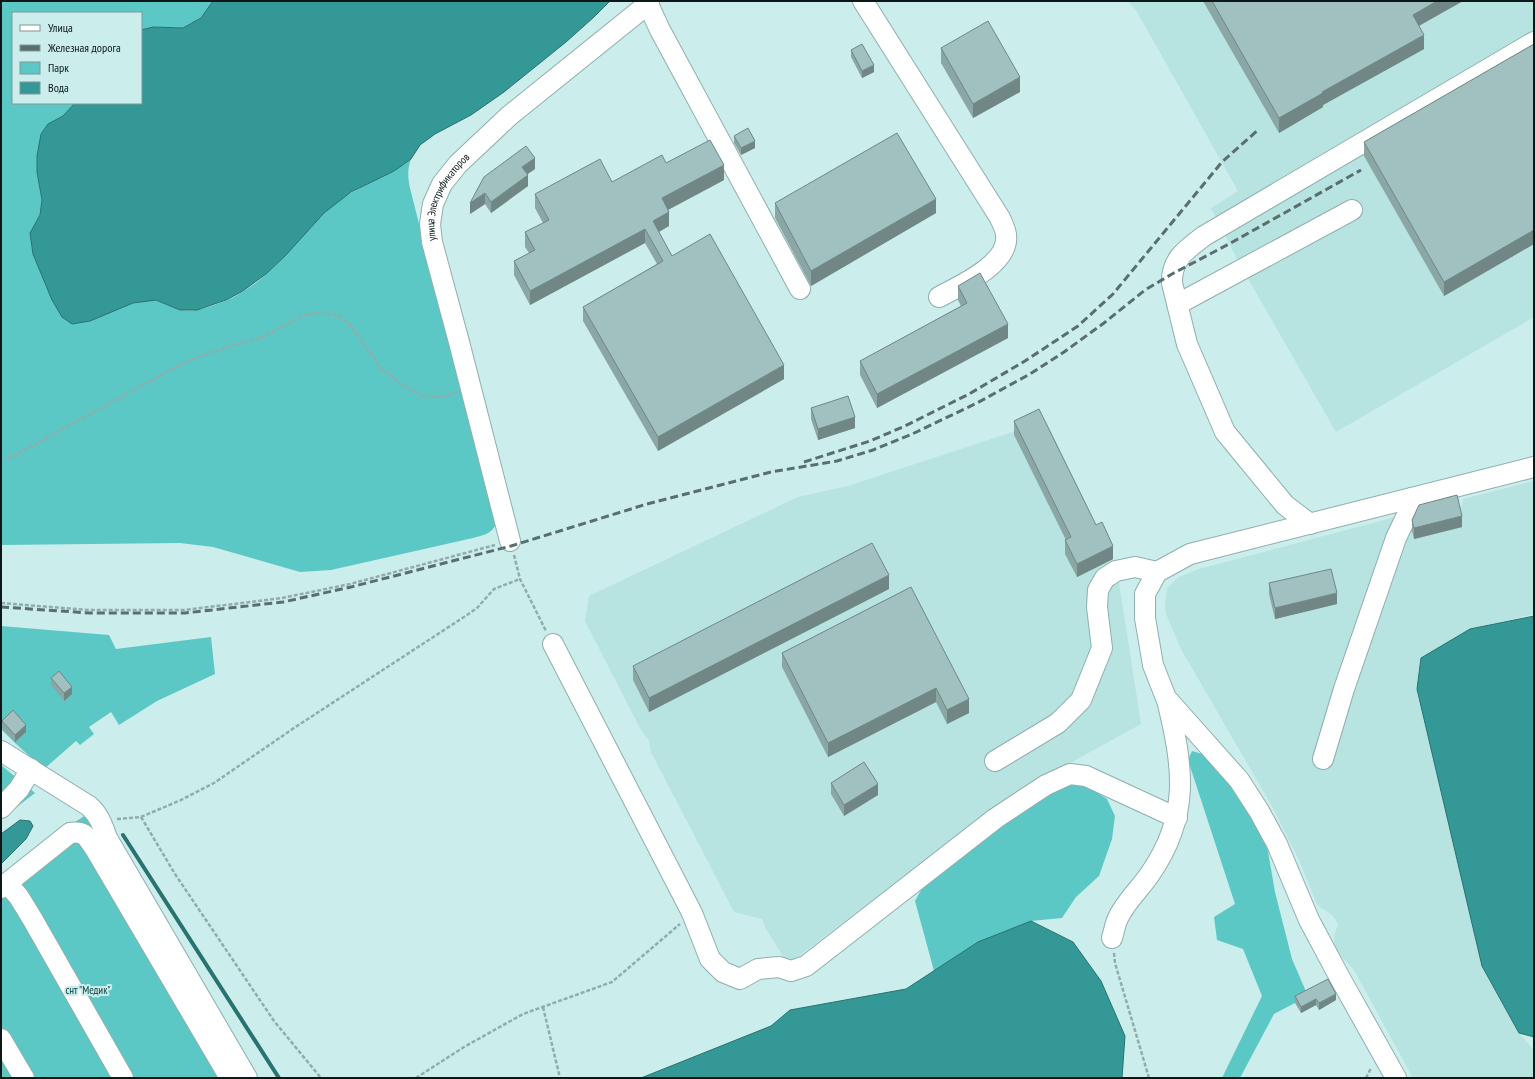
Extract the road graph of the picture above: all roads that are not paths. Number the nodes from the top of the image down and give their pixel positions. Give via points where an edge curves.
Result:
1 (862, 1) edge
2 (649, 3) edge
3 (1534, 42) edge
4 (1352, 210) dead end
5 (800, 289) dead end
6 (939, 297) dead end
7 (1178, 304) junction
8 (1534, 467) edge
9 (1412, 498) junction
10 (1310, 524) junction
11 (512, 549) road end
12 (1157, 572) junction
13 (553, 644) road end
14 (1166, 698) junction
15 (1, 751) edge
16 (1323, 759) dead end
17 (995, 760) dead end
18 (31, 769) junction
19 (1, 808) edge
20 (1177, 818) junction
21 (4, 885) edge
22 (1112, 938) road end
23 (1, 1039) edge
24 (24, 1078) edge
25 (123, 1078) edge
26 (230, 1078) edge
27 (247, 1078) edge
28 (1396, 1078) edge

1 - 6 street via 1000,218 1006,236 1004,251 996,262
2 - 5 street via 660,30
2 - 11 street, улица Электрификаторов via 509,116 458,164 442,184 432,204 432,242
3 - 7 street via 1204,236 1178,258 1172,274 1172,283
4 - 7 street
7 - 10 street via 1187,344 1225,432 1285,505
8 - 9 street
9 - 10 street
9 - 16 street via 1344,689
10 - 12 street via 1190,554
12 - 14 street via 1145,594 1145,618 1153,665
12 - 17 street via 1135,567 1116,571 1105,578 1098,590 1097,607 1102,648 1081,700 1058,723
13 - 20 street via 692,913 710,959 723,972 740,979 758,969 779,966 791,971 806,966 996,818 1046,785 1070,774 1086,776
14 - 20 street via 1181,786
14 - 28 street via 1239,780 1260,811 1309,920
15 - 18 street
18 - 19 street via 19,789
18 - 27 street via 89,806 101,819 107,838
20 - 22 street via 1167,846 1117,919
21 - 25 street via 19,897
21 - 26 street via 70,833 79,832 86,835
23 - 24 street

